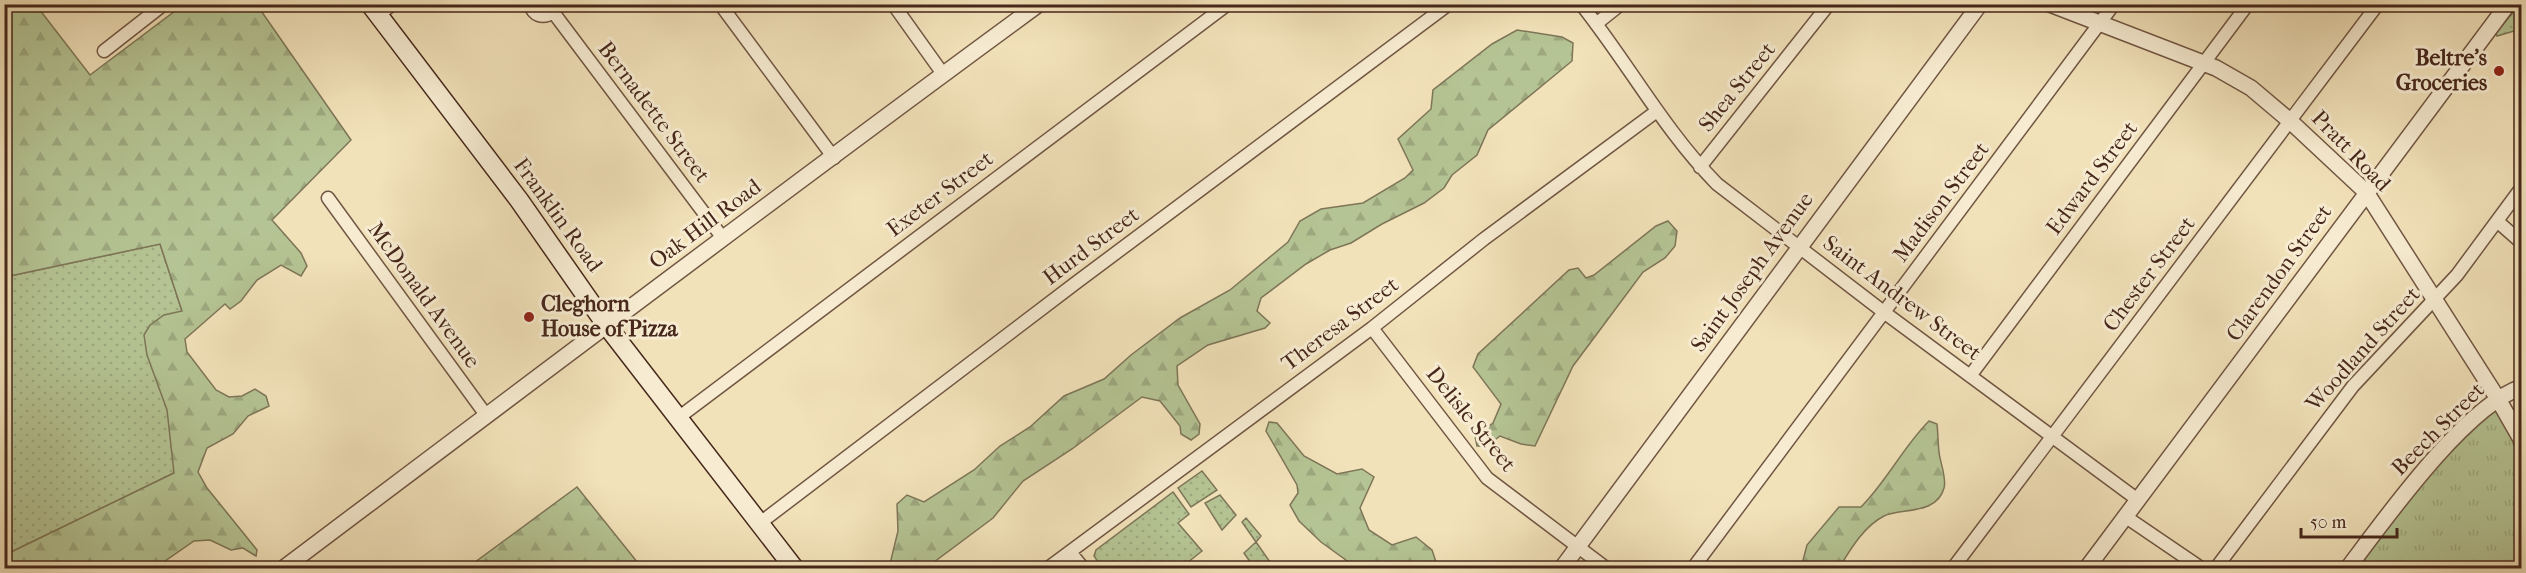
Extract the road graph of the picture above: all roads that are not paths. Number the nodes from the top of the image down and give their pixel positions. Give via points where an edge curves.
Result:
1 (164, 4) edge
2 (393, 4) edge
3 (530, 4) edge
4 (720, 4) edge
5 (893, 4) edge
6 (1039, 4) edge
7 (1228, 4) edge
8 (1449, 4) edge
9 (1581, 4) edge
10 (1621, 4) edge
11 (1829, 4) edge
12 (1980, 4) edge
13 (2050, 4) edge
14 (2114, 4) edge
15 (2248, 4) edge
16 (2378, 4) edge
17 (2508, 4) edge
18 (555, 8) edge
19 (374, 10) edge
20 (1596, 24) junction
21 (2100, 24) junction
22 (104, 51) dead end
23 (2204, 63) junction
24 (943, 74) junction
25 (1657, 111) junction
26 (2290, 121) junction
27 (834, 158) junction
28 (1700, 167) junction
29 (2522, 187) edge
30 (2366, 192) junction
31 (328, 198) dead end
32 (2497, 221) junction
33 (723, 237) junction
34 (2522, 243) edge
35 (1798, 247) junction
36 (2434, 300) junction
37 (1885, 313) junction
38 (607, 326) junction
39 (1372, 328) junction
40 (1970, 376) junction
41 (2522, 387) edge
42 (2498, 399) junction
43 (486, 416) junction
44 (678, 418) junction
45 (2053, 437) junction
46 (2522, 441) edge
47 (2138, 500) junction
48 (2126, 517) junction
49 (760, 523) junction
50 (1578, 547) junction
51 (1070, 552) junction
52 (284, 568) edge
53 (794, 568) edge
54 (1048, 568) edge
55 (1083, 568) edge
56 (1562, 568) edge
57 (1606, 568) edge
58 (1693, 568) edge
59 (1953, 568) edge
60 (2087, 568) edge
61 (2201, 568) edge
62 (2216, 568) edge
63 (2348, 568) edge

1 - 22 street
2 - 19 street
3 - 18 street, Bernadette Street via 538,15 546,16
4 - 27 street
5 - 24 street
6 - 24 street, Oak Hill Road
7 - 44 street, Exeter Street
8 - 49 street, Hurd Street
9 - 20 street, Saint Andrew Street
10 - 20 street
11 - 28 street, Shea Street
12 - 35 street, Saint Joseph Avenue
13 - 21 street, Pratt Road
14 - 21 street, Madison Street
15 - 23 street, Edward Street
16 - 26 street, Chester Street
17 - 30 street, Clarendon Street
18 - 33 street, Bernadette Street
19 - 38 main road, Franklin Road via 519,200
20 - 25 street, Saint Andrew Street
21 - 23 street, Pratt Road
21 - 37 street, Madison Street
23 - 26 street, Pratt Road via 2240,80
23 - 40 street, Edward Street
24 - 27 street, Oak Hill Road
25 - 28 street, Saint Andrew Street
25 - 39 street, Theresa Street
26 - 30 street, Pratt Road
26 - 45 street, Chester Street
27 - 33 street, Oak Hill Road
28 - 35 street, Saint Andrew Street
29 - 32 street, Woodland Street
30 - 36 street, Pratt Road
30 - 47 street, Clarendon Street
31 - 43 street, McDonald Avenue
32 - 34 street
32 - 36 street, Woodland Street
33 - 38 street, Oak Hill Road
35 - 37 street, Saint Andrew Street
35 - 50 street, Saint Joseph Avenue
36 - 42 street, Pratt Road
36 - 62 street, Woodland Street via 2353,386
37 - 40 street, Saint Andrew Street
37 - 58 street, Madison Street
38 - 43 street, Oak Hill Road
38 - 44 main road, Franklin Road
39 - 50 street, Delisle Street via 1487,478
39 - 51 street, Theresa Street
40 - 45 street, Saint Andrew Street
41 - 42 street, Beech Street
42 - 46 street, Pratt Road
42 - 63 street, Beech Street via 2458,435 2404,494
43 - 52 street, Oak Hill Road
44 - 49 main road, Franklin Road
45 - 47 street, Saint Andrew Street
45 - 59 street, Chester Street
47 - 48 street, Clarendon Street
48 - 60 street, Clarendon Street
48 - 61 street
49 - 53 main road, Franklin Road
50 - 56 street, Saint Joseph Avenue
50 - 57 street, Delisle Street
51 - 54 street, Theresa Street
51 - 55 street

